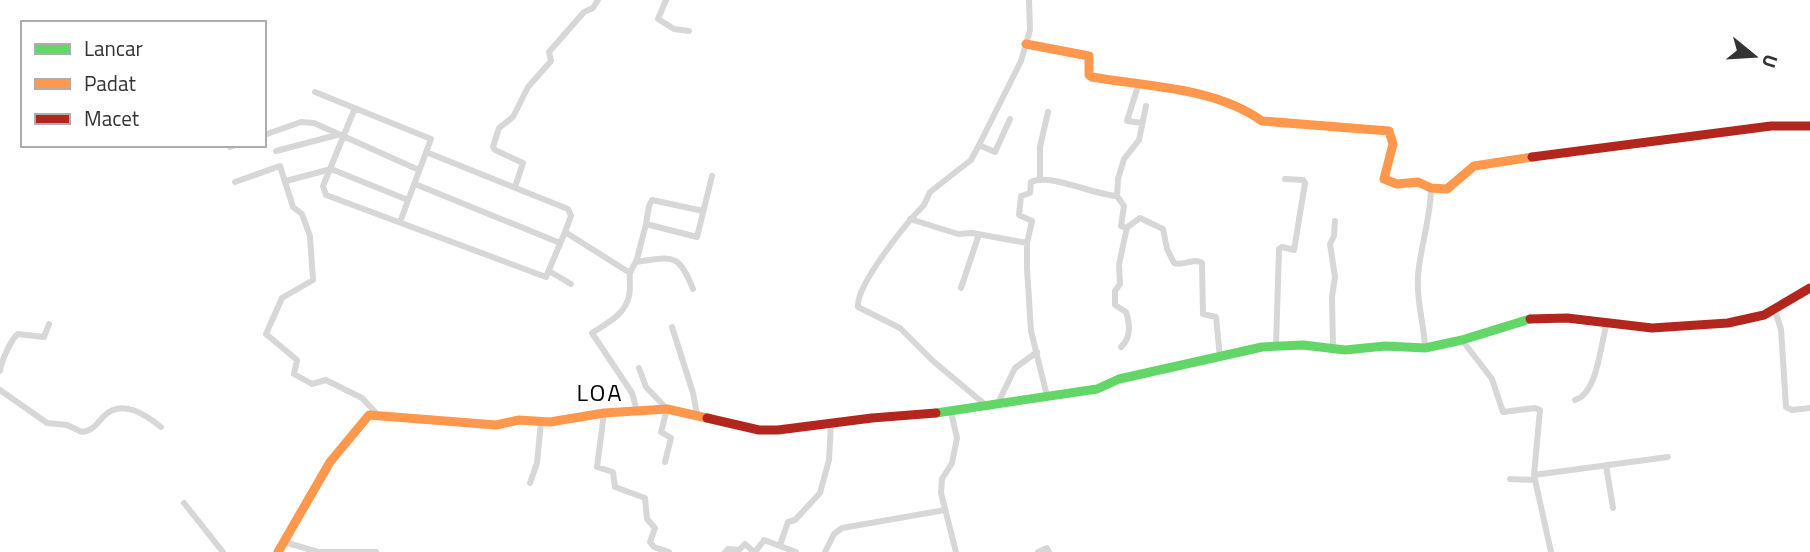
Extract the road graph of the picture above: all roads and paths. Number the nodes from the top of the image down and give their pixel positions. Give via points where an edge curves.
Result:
1 (598, 0) edge
2 (666, 0) edge
3 (1029, 0) edge
4 (689, 31) dead end
5 (1026, 44) junction
6 (1138, 86) junction
7 (315, 92) dead end
8 (1146, 106) dead end
9 (355, 108) junction
10 (1048, 112) dead end
11 (1010, 120) dead end
12 (1142, 123) junction
13 (1810, 126) edge
14 (266, 134) edge
15 (340, 136) junction
16 (979, 145) junction
17 (276, 152) dead end
18 (426, 152) junction
19 (331, 169) junction
20 (419, 170) junction
21 (712, 176) dead end
22 (1284, 179) dead end
23 (1040, 180) junction
24 (286, 181) junction
25 (235, 182) dead end
26 (415, 184) junction
27 (515, 187) junction
28 (1431, 188) junction
29 (1117, 196) junction
30 (408, 200) junction
31 (703, 211) junction
32 (910, 219) junction
33 (1335, 221) dead end
34 (400, 222) junction
35 (646, 224) junction
36 (1127, 228) junction
37 (565, 232) junction
38 (979, 234) junction
39 (560, 243) junction
40 (1027, 243) junction
41 (636, 262) junction
42 (549, 271) junction
43 (630, 273) junction
44 (571, 284) dead end
45 (961, 288) dead end
46 (1810, 288) edge
47 (693, 289) dead end
48 (1775, 311) junction
49 (1607, 323) junction
50 (49, 324) dead end
51 (672, 327) dead end
52 (1462, 340) junction
53 (1276, 346) junction
54 (1121, 347) dead end
55 (1333, 348) junction
56 (1424, 348) junction
57 (1037, 352) junction
58 (1220, 358) junction
59 (639, 368) dead end
60 (0, 372) edge
61 (0, 390) edge
62 (1047, 396) junction
63 (1574, 400) dead end
64 (993, 406) junction
65 (1810, 408) edge
66 (667, 409) junction
67 (637, 411) junction
68 (951, 412) junction
69 (604, 413) junction
70 (378, 415) junction
71 (699, 415) junction
72 (541, 422) junction
73 (831, 423) junction
74 (161, 427) dead end
75 (1668, 457) dead end
76 (665, 462) dead end
77 (1606, 465) junction
78 (1534, 478) junction
79 (1510, 479) dead end
80 (530, 483) dead end
81 (184, 503) dead end
82 (1613, 508) dead end
83 (945, 510) junction
84 (284, 542) junction
85 (780, 545) junction
86 (223, 552) edge
87 (278, 552) edge
88 (320, 552) edge
89 (376, 552) edge
90 (670, 552) edge
91 (725, 552) edge
92 (755, 552) edge
93 (796, 552) edge
94 (825, 552) edge
95 (956, 552) edge
96 (1038, 552) edge
97 (1049, 552) edge
98 (1551, 552) edge

1 - 27 street via 549,52 551,61 499,128 493,146 523,162
2 - 4 street via 658,19 674,29
3 - 5 street
5 - 6 street via 1087,55 1092,77
5 - 16 street
6 - 12 street via 1127,121
6 - 28 street via 1231,104 1262,121 1389,131 1392,144 1384,179
7 - 9 street
8 - 12 street
9 - 15 street
9 - 18 street via 431,139
10 - 23 street via 1040,149
11 - 16 street via 995,152
12 - 29 street via 1136,144 1125,156
13 - 28 street via 1771,126 1514,159 1474,166 1447,189
14 - 15 street via 301,122
15 - 17 street
15 - 19 street
15 - 20 street
16 - 32 street via 971,160 930,192
18 - 20 street
18 - 27 street
19 - 24 street
19 - 30 street
19 - 34 street via 323,186 327,195
20 - 26 street
21 - 31 street
22 - 53 street via 1305,183 1294,250 1279,249
23 - 29 street
23 - 40 street via 1032,181 1030,193 1021,197 1018,215 1033,225
24 - 25 street via 280,166
24 - 70 street via 293,207 302,215 310,236 314,276 282,298 266,334 297,360 294,374 312,384 326,380 360,397
26 - 30 street
26 - 39 street
27 - 37 street via 570,210
28 - 56 street via 1417,294
29 - 36 street via 1124,206 1121,226
30 - 34 street
31 - 35 street via 652,200
31 - 35 street via 695,238
32 - 38 street via 958,234
32 - 64 street via 872,270 858,307 900,328
33 - 55 street via 1330,244 1335,277
34 - 42 street via 546,277
35 - 41 street
36 - 54 street via 1115,293 1115,305 1126,312 1129,324 1128,339
36 - 58 street via 1144,219 1163,229 1174,263 1202,263 1203,314 1216,317
37 - 39 street
37 - 43 street
38 - 40 street
38 - 45 street
39 - 42 street
40 - 57 street via 1031,331
41 - 43 street
41 - 47 street via 672,259 683,265
42 - 44 street
43 - 67 street via 626,306 592,333 632,393
46 - 48 street
48 - 49 street via 1750,319 1685,327
48 - 65 street via 1781,329 1786,407
49 - 52 street via 1534,318
49 - 63 street via 1590,390
50 - 60 street via 43,337 18,334 13,338
51 - 71 street
52 - 56 street
52 - 78 street via 1492,379 1503,412 1540,410
53 - 55 street
53 - 58 street
55 - 56 street
57 - 62 street
57 - 64 street via 1016,368
58 - 62 street
59 - 66 street via 646,387
61 - 74 street via 44,421 82,432 92,430 109,412 126,409 140,412
62 - 64 street
64 - 68 street
66 - 67 street
66 - 71 street
66 - 76 street via 662,432 671,438
67 - 69 street
68 - 73 street
68 - 83 street via 957,438 941,485
69 - 72 street
69 - 90 street via 597,467 613,472 615,487 645,498 648,520 655,528 650,542
70 - 72 street via 475,425
70 - 84 street via 369,415 350,433
71 - 73 street via 759,430
72 - 80 street
73 - 85 street via 823,485 816,498 788,522
75 - 77 street
77 - 78 street
77 - 82 street
78 - 79 street
78 - 98 street
81 - 86 street
83 - 94 street via 841,529
83 - 95 street
84 - 87 street
84 - 88 street
85 - 92 street via 764,540
85 - 93 street
88 - 89 street
91 - 92 street via 745,544
96 - 97 street via 1047,548

